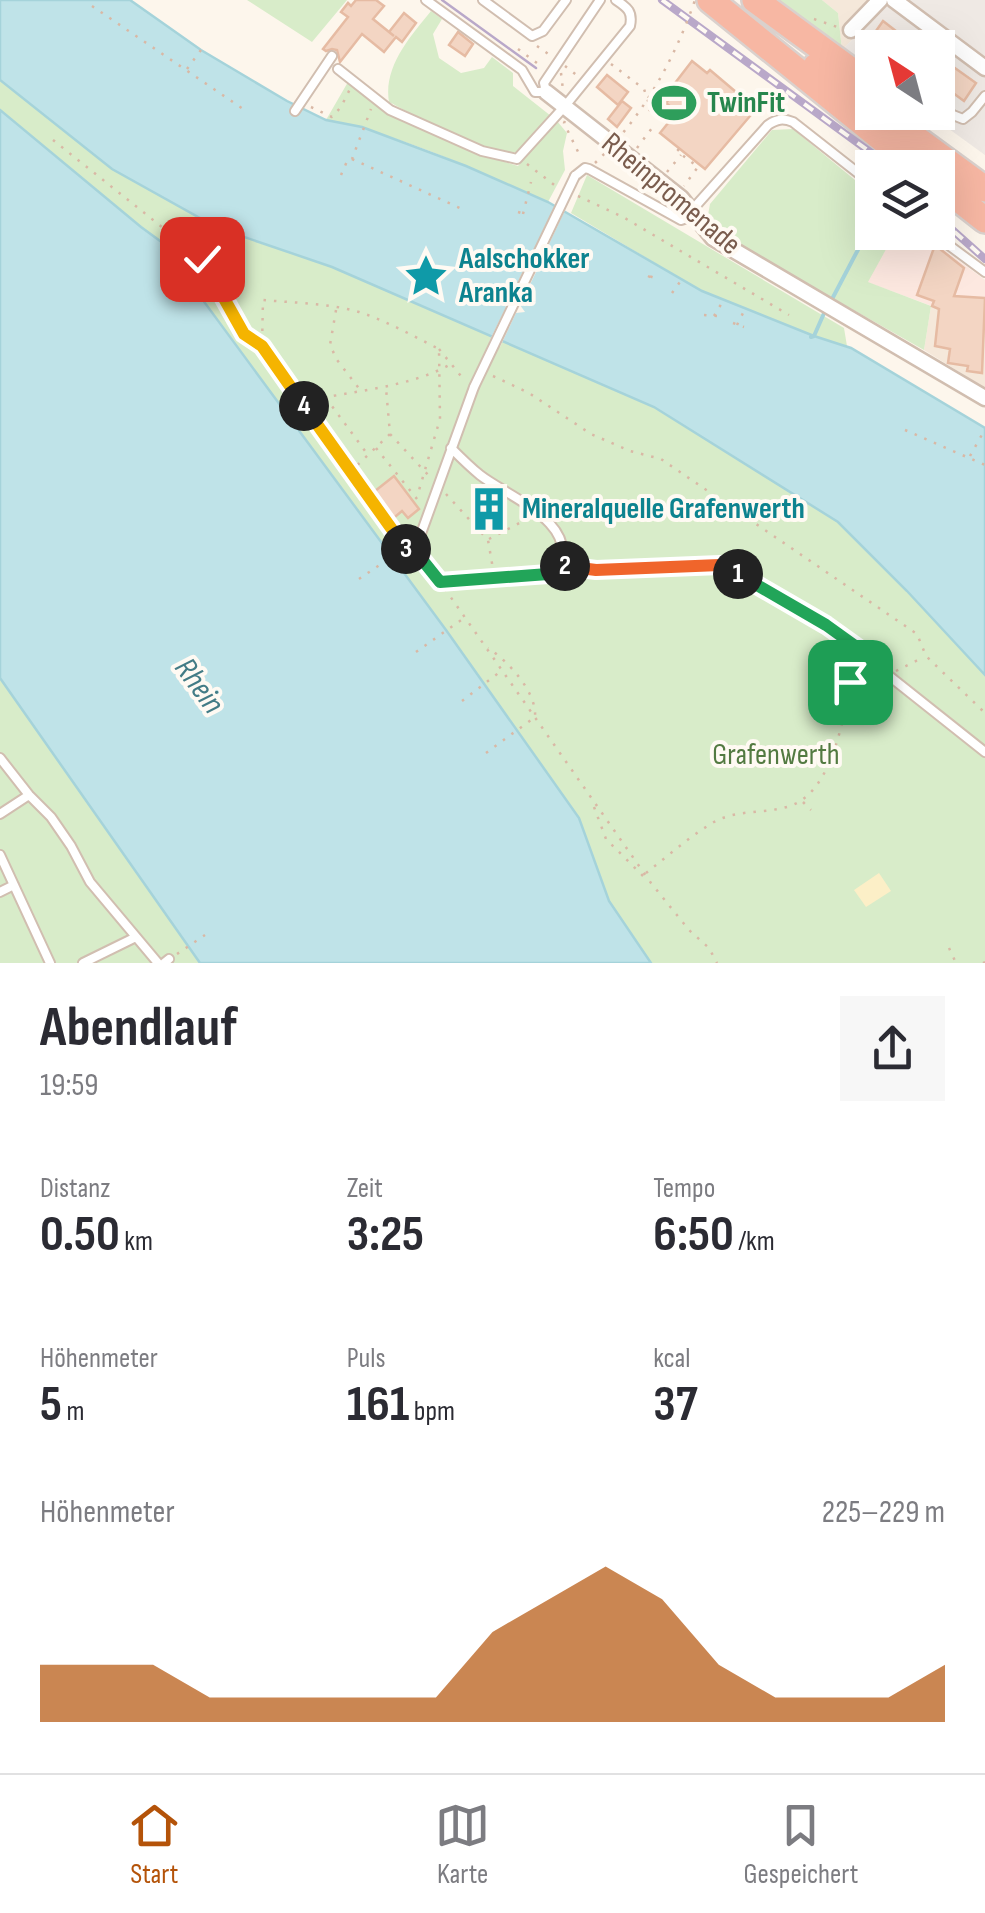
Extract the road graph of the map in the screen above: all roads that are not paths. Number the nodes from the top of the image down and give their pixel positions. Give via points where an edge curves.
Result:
1 (426, 0) edge
2 (483, 0) edge
3 (566, 0) edge
4 (600, 0) edge
5 (616, 0) edge
6 (710, 0) edge
7 (726, 0) edge
8 (754, 0) edge
9 (880, 0) edge
10 (894, 0) edge
11 (851, 30) road end
12 (332, 56) dead end
13 (985, 68) edge
14 (338, 70) dead end
15 (855, 74) edge
16 (546, 92) junction
17 (855, 95) edge
18 (985, 96) edge
19 (298, 106) road end
20 (565, 106) junction
21 (955, 116) edge
22 (905, 130) edge
23 (933, 130) edge
24 (896, 150) edge
25 (985, 168) edge
26 (855, 171) edge
27 (985, 189) edge
28 (955, 196) edge
29 (694, 213) junction
30 (985, 220) edge
31 (955, 250) edge
32 (985, 272) edge
33 (985, 398) edge
34 (451, 448) junction
35 (414, 553) road end
36 (560, 565) junction
37 (440, 582) road end
38 (985, 752) edge
39 (0, 758) edge
40 (29, 796) junction
41 (0, 814) edge
42 (0, 854) edge
43 (14, 885) junction
44 (0, 892) edge
45 (136, 937) junction
46 (164, 962) edge
47 (50, 963) edge
48 (83, 963) edge

1 - 16 lane, Rheinpromenade via 522,70 536,92
2 - 3 lane via 532,36
4 - 16 lane via 555,59
5 - 20 lane via 629,8 630,26
6 - 24 highway
7 - 17 highway
8 - 15 highway
9 - 11 street
10 - 13 street
12 - 19 lane
14 - 20 lane via 390,110 482,151 517,159
16 - 20 street, Rheinpromenade
18 - 21 lane via 972,112
20 - 29 street, Rheinpromenade
22 - 27 highway
23 - 25 highway
26 - 29 lane via 793,122 775,120
28 - 30 highway
29 - 33 street, Rheinpromenade via 714,238
29 - 34 lane, bridge via 681,220 588,169 575,176
31 - 32 lane
34 - 35 lane
34 - 36 lane via 538,513 559,536
36 - 37 lane via 548,574
36 - 38 lane via 720,565 858,648
39 - 40 lane
40 - 41 lane
40 - 45 lane via 51,816 90,882
42 - 43 lane
43 - 44 lane
43 - 47 lane
45 - 46 lane
45 - 48 lane

